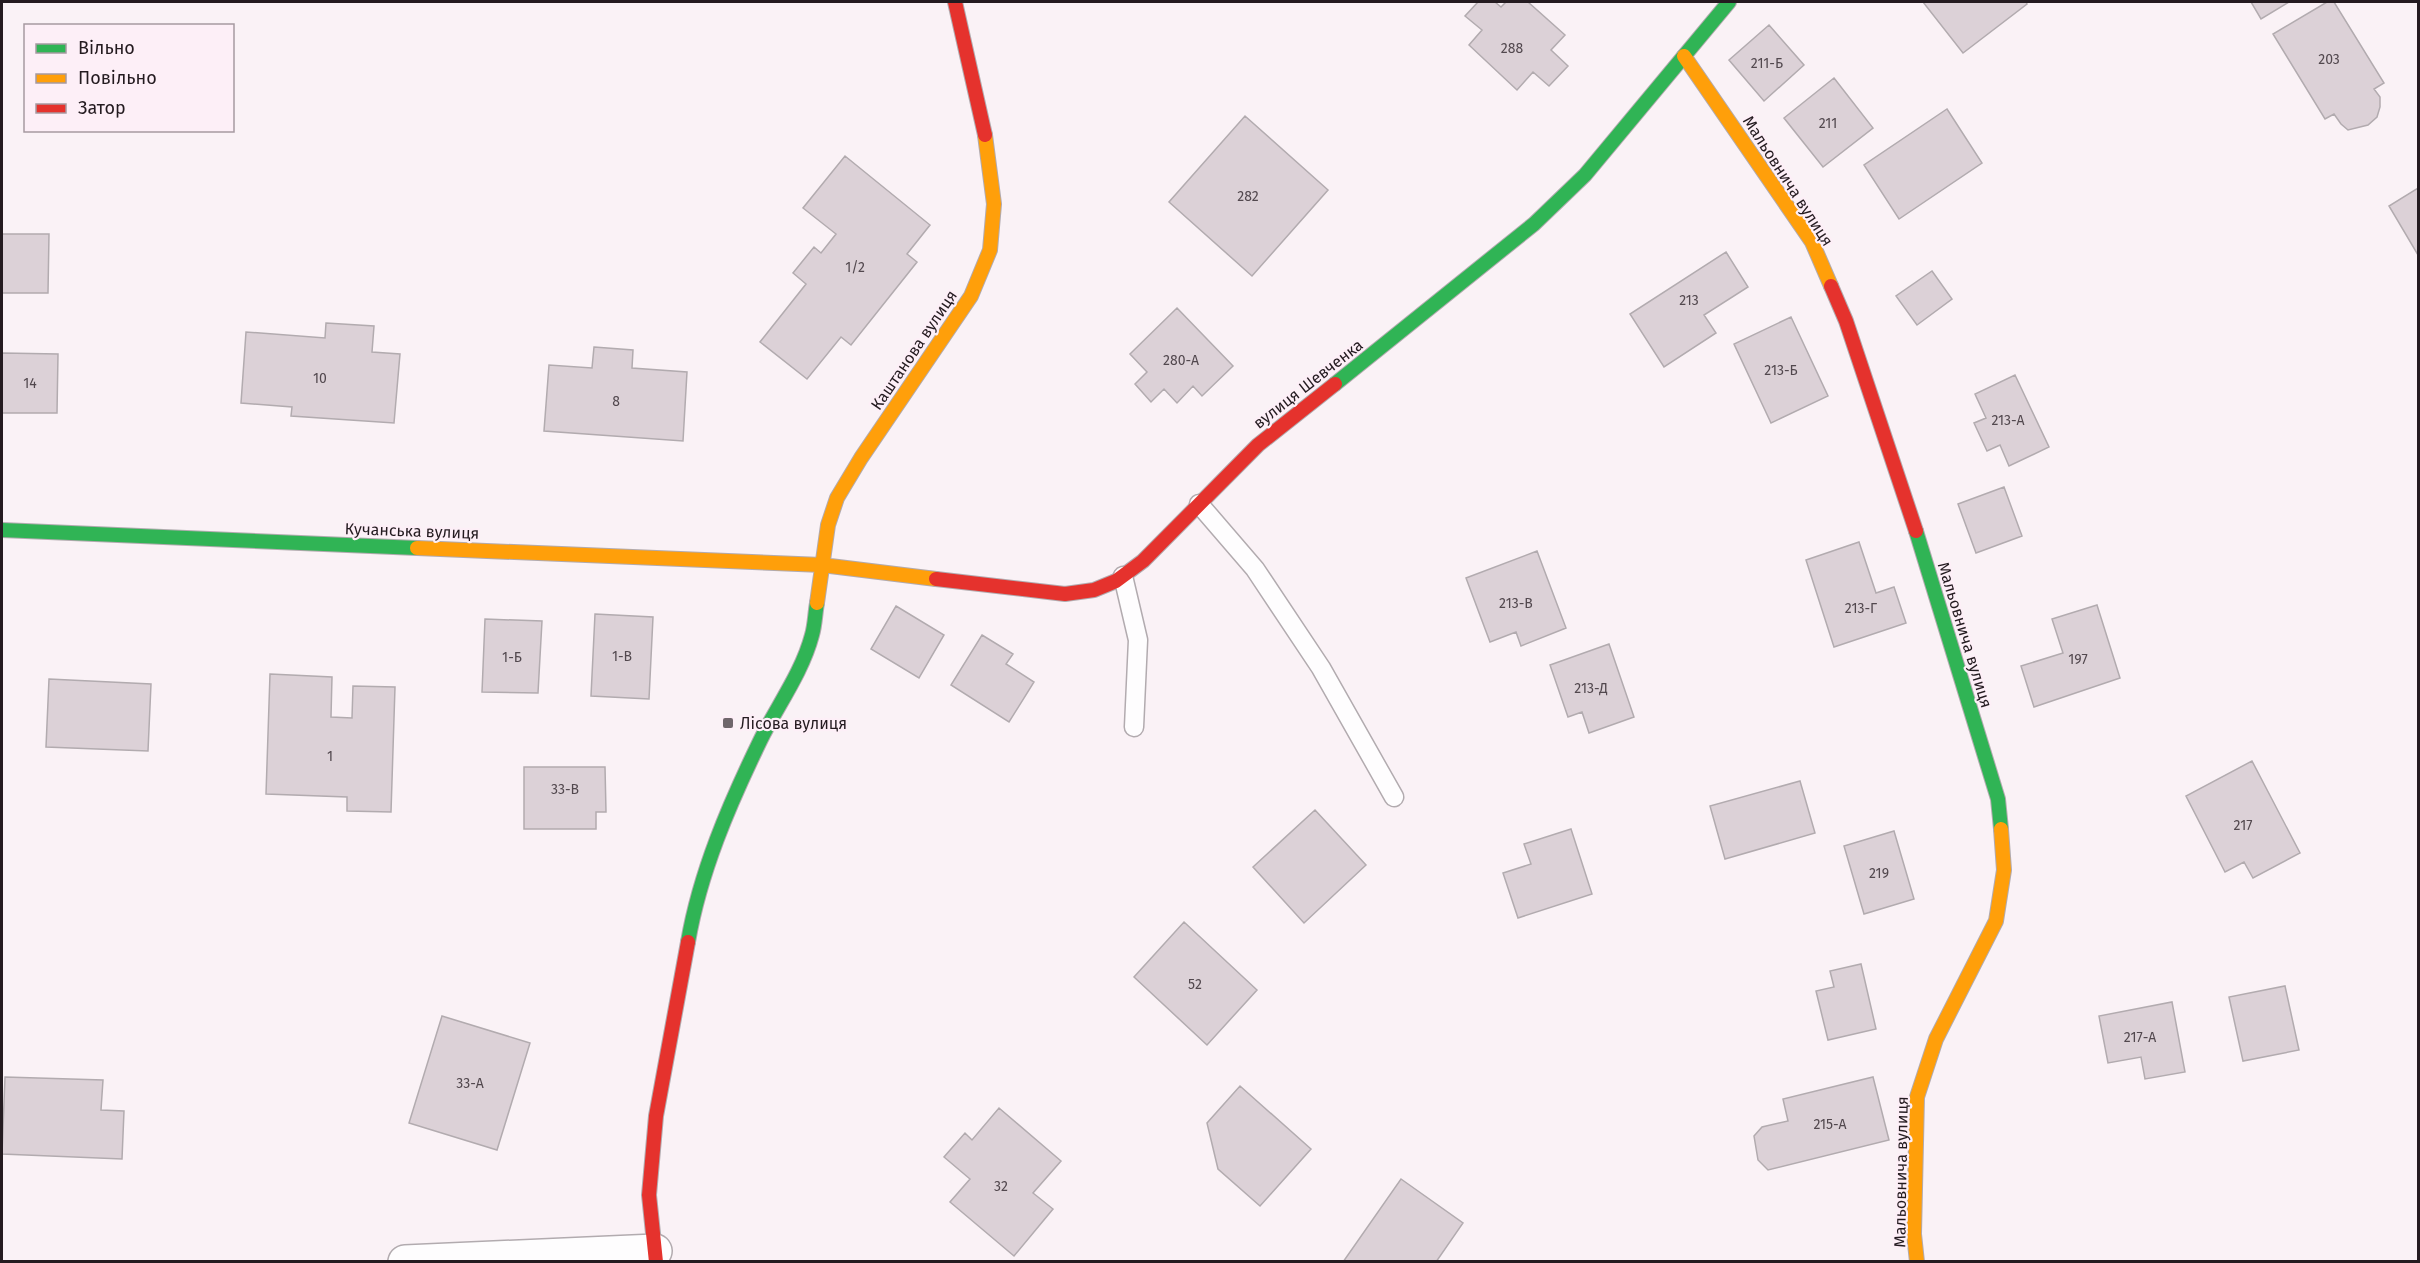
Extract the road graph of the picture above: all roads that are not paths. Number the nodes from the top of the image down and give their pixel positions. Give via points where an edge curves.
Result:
1 (956, 2) edge
2 (1729, 2) edge
3 (1683, 56) junction
4 (1199, 504) junction
5 (2, 530) edge
6 (822, 565) junction
7 (1123, 576) junction
8 (1134, 727) dead end
9 (1394, 797) dead end
10 (655, 1256) edge
11 (405, 1262) edge
12 (1917, 1262) edge

1 - 6 street, Каштанова вулиця via 986,141 994,204 990,250 971,296 837,498
2 - 3 street, вулиця Шевченка
3 - 4 street, вулиця Шевченка via 1585,175 1534,224 1258,445
3 - 12 street, Мальовнича вулиця via 1812,242 1846,321 1998,799 2004,870 1996,921 1936,1039 1917,1097
4 - 7 street, вулиця Шевченка
4 - 9 lane via 1255,569 1321,668
5 - 6 street, Кучанська вулиця
6 - 7 street, вулиця Шевченка via 1065,594 1094,590
6 - 10 street, Каштанова вулиця via 812,635 798,672 734,796 694,902 656,1116 649,1195
7 - 8 lane via 1138,640
10 - 11 street

